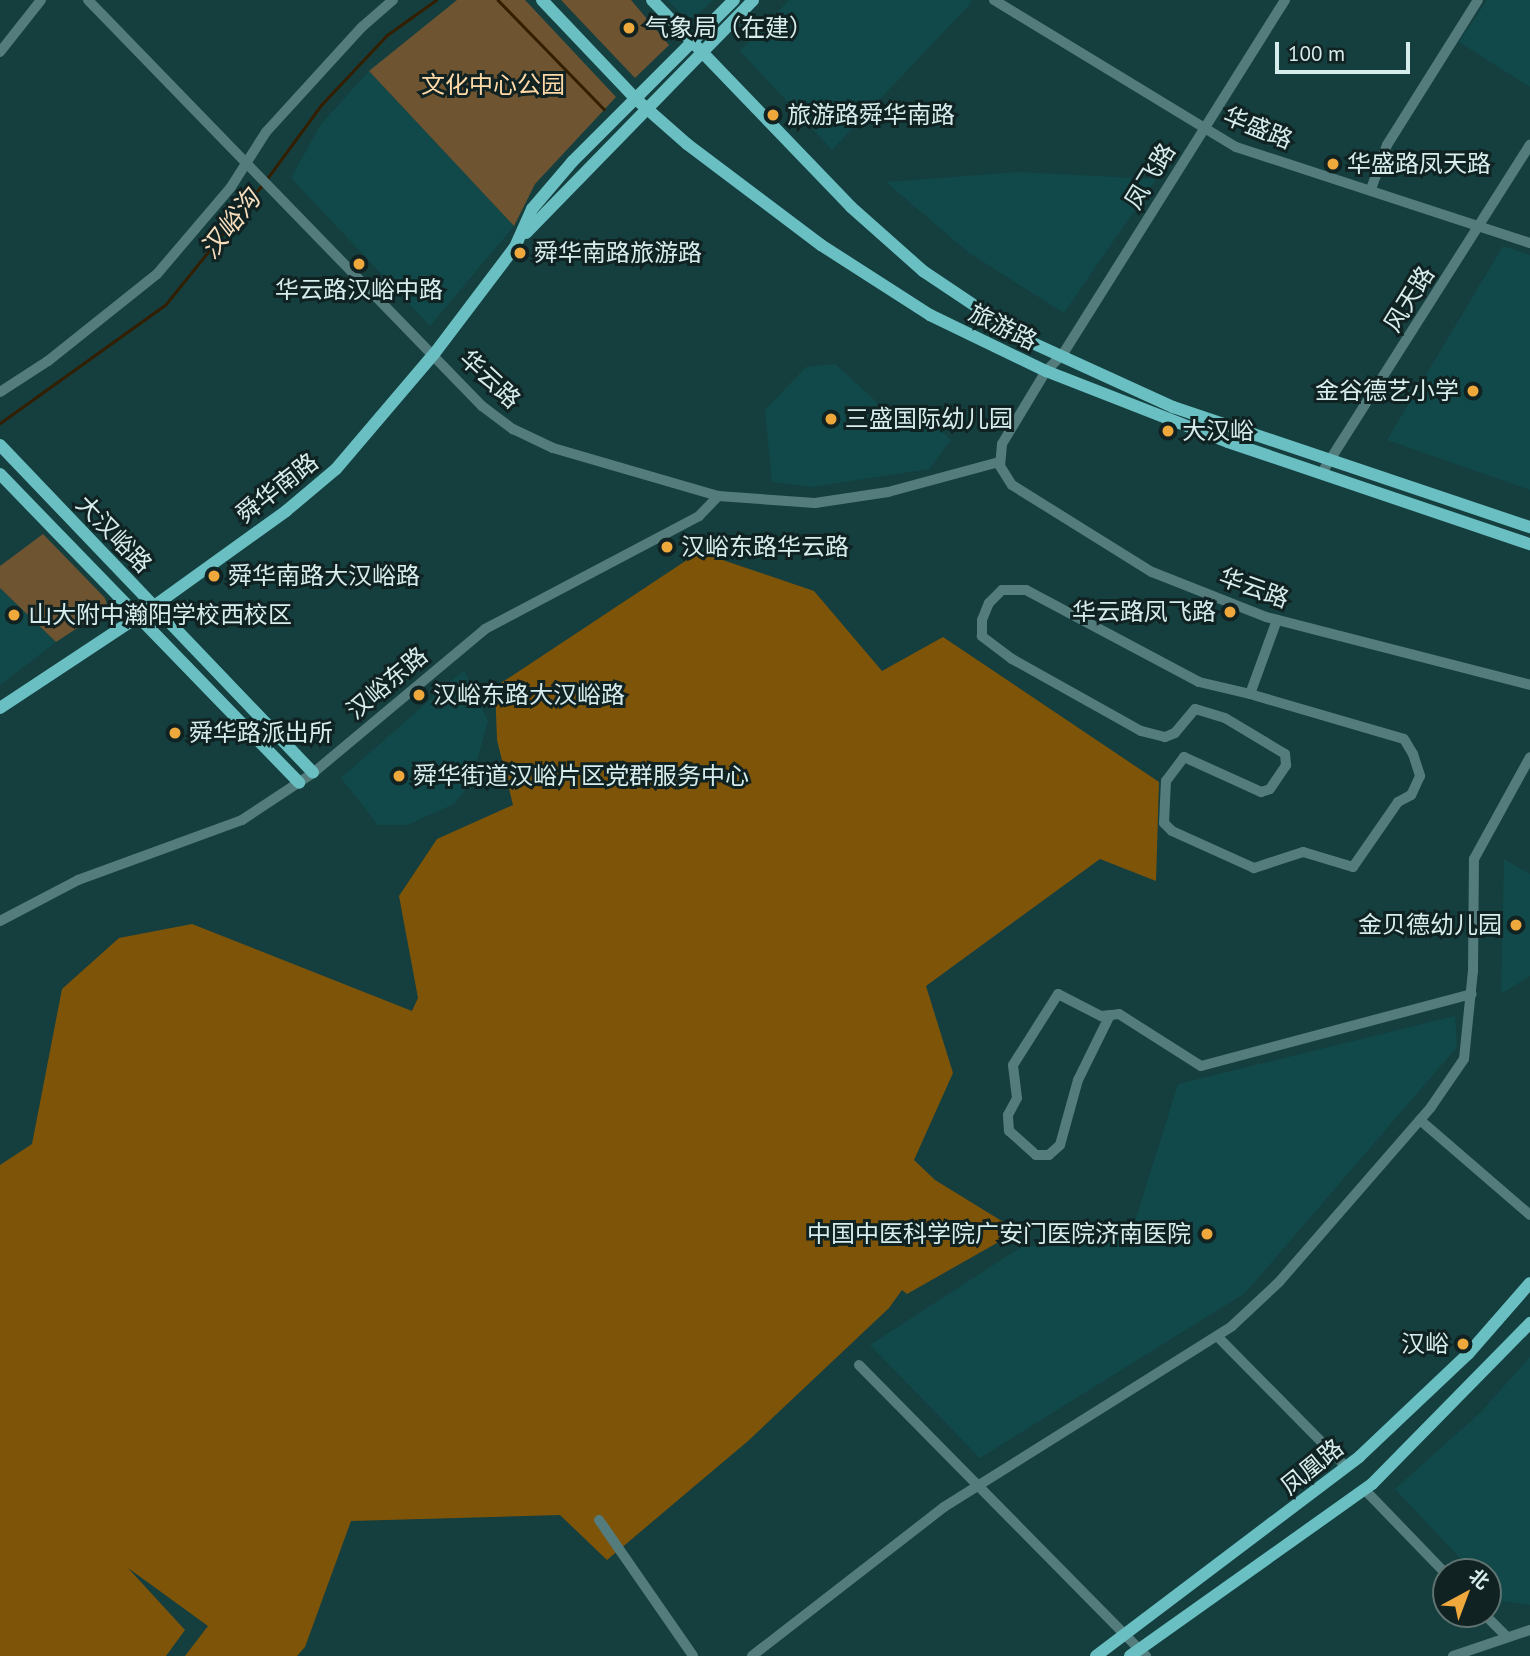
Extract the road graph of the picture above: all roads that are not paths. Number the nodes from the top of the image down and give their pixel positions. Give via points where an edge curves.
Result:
1 (41, 0) edge
2 (88, 0) edge
3 (393, 0) edge
4 (542, 0) edge
5 (652, 0) edge
6 (734, 0) edge
7 (753, 0) edge
8 (994, 0) edge
9 (1285, 0) edge
10 (1478, 0) edge
11 (692, 43) junction
12 (0, 52) edge
13 (701, 54) junction
14 (637, 100) junction
15 (649, 110) junction
16 (1205, 129) junction
17 (1530, 145) edge
18 (246, 164) junction
19 (1371, 189) junction
20 (1480, 223) junction
21 (521, 238) junction
22 (1530, 243) edge
23 (434, 354) junction
24 (1062, 355) junction
25 (1046, 371) junction
26 (0, 392) edge
27 (0, 445) edge
28 (1329, 458) junction
29 (999, 461) junction
30 (0, 474) edge
31 (1321, 474) junction
32 (718, 496) junction
33 (1530, 527) edge
34 (1530, 544) edge
35 (154, 606) junction
36 (138, 616) junction
37 (1277, 620) junction
38 (1530, 685) edge
39 (1250, 694) junction
40 (0, 708) edge
41 (1530, 757) edge
42 (313, 773) junction
43 (299, 783) junction
44 (0, 921) edge
45 (1472, 994) junction
46 (1110, 1015) junction
47 (1420, 1120) junction
48 (1530, 1215) edge
49 (1530, 1283) edge
50 (1530, 1323) edge
51 (1217, 1336) junction
52 (859, 1365) dead end
53 (1346, 1467) junction
54 (978, 1484) junction
55 (1364, 1489) junction
56 (599, 1520) dead end
57 (1432, 1559) edge
58 (1498, 1628) edge
59 (1530, 1630) edge
60 (1125, 1634) junction
61 (1507, 1637) junction
62 (1138, 1654) edge
63 (693, 1656) edge
64 (752, 1656) edge
65 (1096, 1656) edge
66 (1453, 1656) edge

1 - 12 street
2 - 18 street, 华云路
3 - 18 street via 313,78 266,132
4 - 14 main road, 旅游路
5 - 11 main road, 旅游路
6 - 11 main road, 舜华南路
7 - 13 main road, 舜华南路
8 - 16 street, 华盛路
9 - 16 street, 凤飞路
10 - 19 street via 1387,145
11 - 13 main road, 旅游路
11 - 14 main road, 舜华南路
13 - 15 main road, 舜华南路
13 - 24 main road, 旅游路 via 850,207 923,271 1026,340
14 - 15 main road, 旅游路
14 - 21 main road, 舜华南路 via 572,162 532,209
15 - 21 main road, 舜华南路
15 - 25 main road, 旅游路 via 821,244 930,315
16 - 19 street, 华盛路 via 1236,147
16 - 24 street, 凤飞路
17 - 20 street, 风天路
18 - 23 street, 华云路
18 - 26 street via 157,274 48,361
19 - 20 street, 华盛路
20 - 22 street, 华盛路
20 - 28 street, 风天路
21 - 23 main road, 舜华南路
23 - 32 street, 华云路 via 482,406 513,429 553,448
23 - 35 main road, 舜华南路 via 336,469
24 - 25 street, 凤飞路
24 - 28 main road, 旅游路 via 1173,407
25 - 29 street via 1002,444
25 - 31 main road, 旅游路
27 - 35 main road, 大汉峪路
28 - 31 street, 风天路
28 - 33 main road, 旅游路
29 - 32 street, 华云路 via 888,492 815,503
29 - 37 street, 华云路 via 1012,485 1152,572
30 - 36 main road, 大汉峪路
31 - 34 main road, 旅游路
32 - 42 street, 汉峪东路 via 699,516 485,629
35 - 36 main road, 舜华南路
35 - 42 main road, 大汉峪路
36 - 40 main road, 舜华南路
36 - 43 main road, 大汉峪路
37 - 38 street, 华云路
37 - 39 street
39 - 39 street via 1199,682 1026,590 1002,590 989,603 982,620 982,636 1012,659 1141,731 1166,737 1195,709 1225,718 1285,754 1286,765 1270,789 1261,792 1184,757 1166,781 1164,823 1172,831 1254,869 1303,852 1353,867 1398,802 1411,795 1420,776 1413,754 1404,739
41 - 45 street via 1474,859
42 - 43 street, 汉峪东路
43 - 44 street, 汉峪东路 via 242,820 78,880
45 - 46 street via 1201,1066 1119,1014
45 - 47 street via 1464,1059
46 - 46 street via 1101,1016 1058,994 1019,1052 1013,1065 1017,1098 1008,1115 1009,1131 1036,1155 1049,1155 1060,1145 1078,1080
47 - 48 street
47 - 51 street via 1279,1282
49 - 53 main road, 凤凰路 via 1468,1354
50 - 55 main road, 凤凰路
51 - 53 street
51 - 54 street
52 - 54 street
53 - 60 main road, 凤凰路
54 - 60 street
54 - 64 street via 828,1593
55 - 57 street
55 - 62 main road, 凤凰路
56 - 63 street
58 - 61 street
59 - 61 street
60 - 62 street
60 - 65 main road, 凤凰路
61 - 66 street

